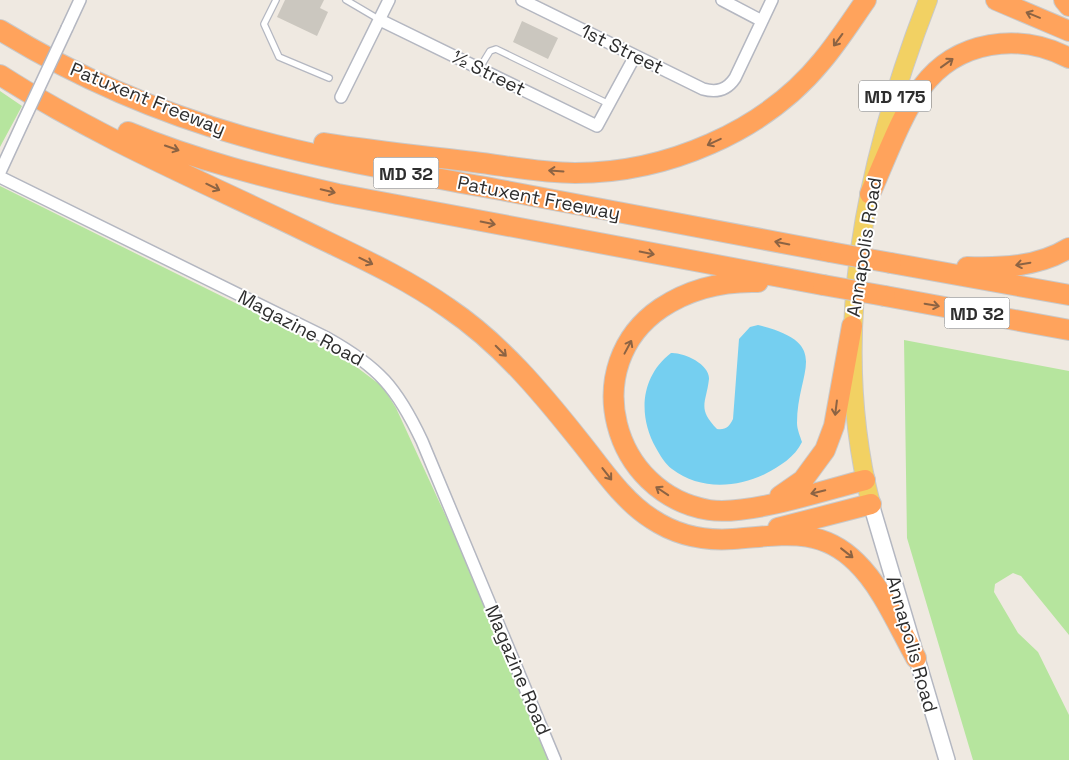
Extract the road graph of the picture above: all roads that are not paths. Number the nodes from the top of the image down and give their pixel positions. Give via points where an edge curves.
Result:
1 (80, 0) edge
2 (276, 0) edge
3 (346, 0) edge
4 (389, 0) edge
5 (522, 0) edge
6 (722, 0) edge
7 (772, 0) edge
8 (866, 0) edge
9 (928, 0) edge
10 (996, 0) edge
11 (1064, 0) edge
12 (1069, 6) edge
13 (380, 20) junction
14 (762, 21) junction
15 (0, 30) edge
16 (1069, 31) edge
17 (635, 56) junction
18 (1069, 58) edge
19 (480, 68) junction
20 (0, 70) edge
21 (0, 74) edge
22 (328, 78) dead end
23 (118, 91) junction
24 (341, 97) dead end
25 (609, 104) junction
26 (0, 172) edge
27 (0, 177) edge
28 (870, 194) junction
29 (1069, 248) edge
30 (896, 264) junction
31 (816, 284) junction
32 (1069, 295) edge
33 (852, 326) junction
34 (1069, 330) edge
35 (865, 480) junction
36 (871, 504) junction
37 (760, 506) junction
38 (732, 539) junction
39 (916, 658) junction
40 (555, 760) edge
41 (947, 760) edge

1 - 26 street, bridge
2 - 22 lane via 264,24 279,57
3 - 13 lane
4 - 13 street
5 - 17 street, 1st Street
6 - 14 street
7 - 14 street
8 -> 23 highway via 822,62 783,99 736,131 683,155 634,168 575,173 352,147 251,127
9 - 28 main road, Annapolis Road / MD 175 via 895,96
16 -> 10 highway
11 - 12 highway
13 - 19 street, ½ Street
13 - 24 street
14 - 17 street, 1st Street via 735,78 718,91 704,89
15 - 23 highway, Patuxent Freeway / MD 32
17 - 25 street
28 -> 18 highway via 921,87 949,60 990,44 1008,42 1035,45
19 - 25 lane via 490,51 496,49
19 - 25 street, ½ Street via 597,126
20 -> 31 highway, Patuxent Freeway / MD 32 via 76,109 143,138 288,182 388,204
21 -> 38 highway via 38,99 98,130 422,290 473,327 521,372 637,508 668,528 690,536
30 -> 23 highway, Patuxent Freeway / MD 32, bridge via 395,171 300,150 194,121
27 - 40 street, Magazine Road via 327,338 370,364 384,378 398,395 422,441
28 - 33 main road, Annapolis Road / MD 175 via 854,280
29 -> 30 highway via 1042,261 1017,266
30 - 32 highway, Patuxent Freeway / MD 32
31 -> 34 highway, Patuxent Freeway / MD 32, bridge
37 -> 31 highway via 730,511 711,510 679,501 652,484 630,459 622,442 614,410 616,380 633,337 659,309 677,298 727,283
33 - 35 main road, Annapolis Road / MD 175 via 855,414
33 -> 37 highway via 834,426 825,450 803,480 790,491
35 - 36 main road, Annapolis Road / MD 175
35 -> 37 highway
36 - 38 highway
36 - 39 main road, Annapolis Road / MD 175
38 -> 39 highway via 793,534 812,537 840,548 867,573
39 - 41 main road, Annapolis Road / MD 175

